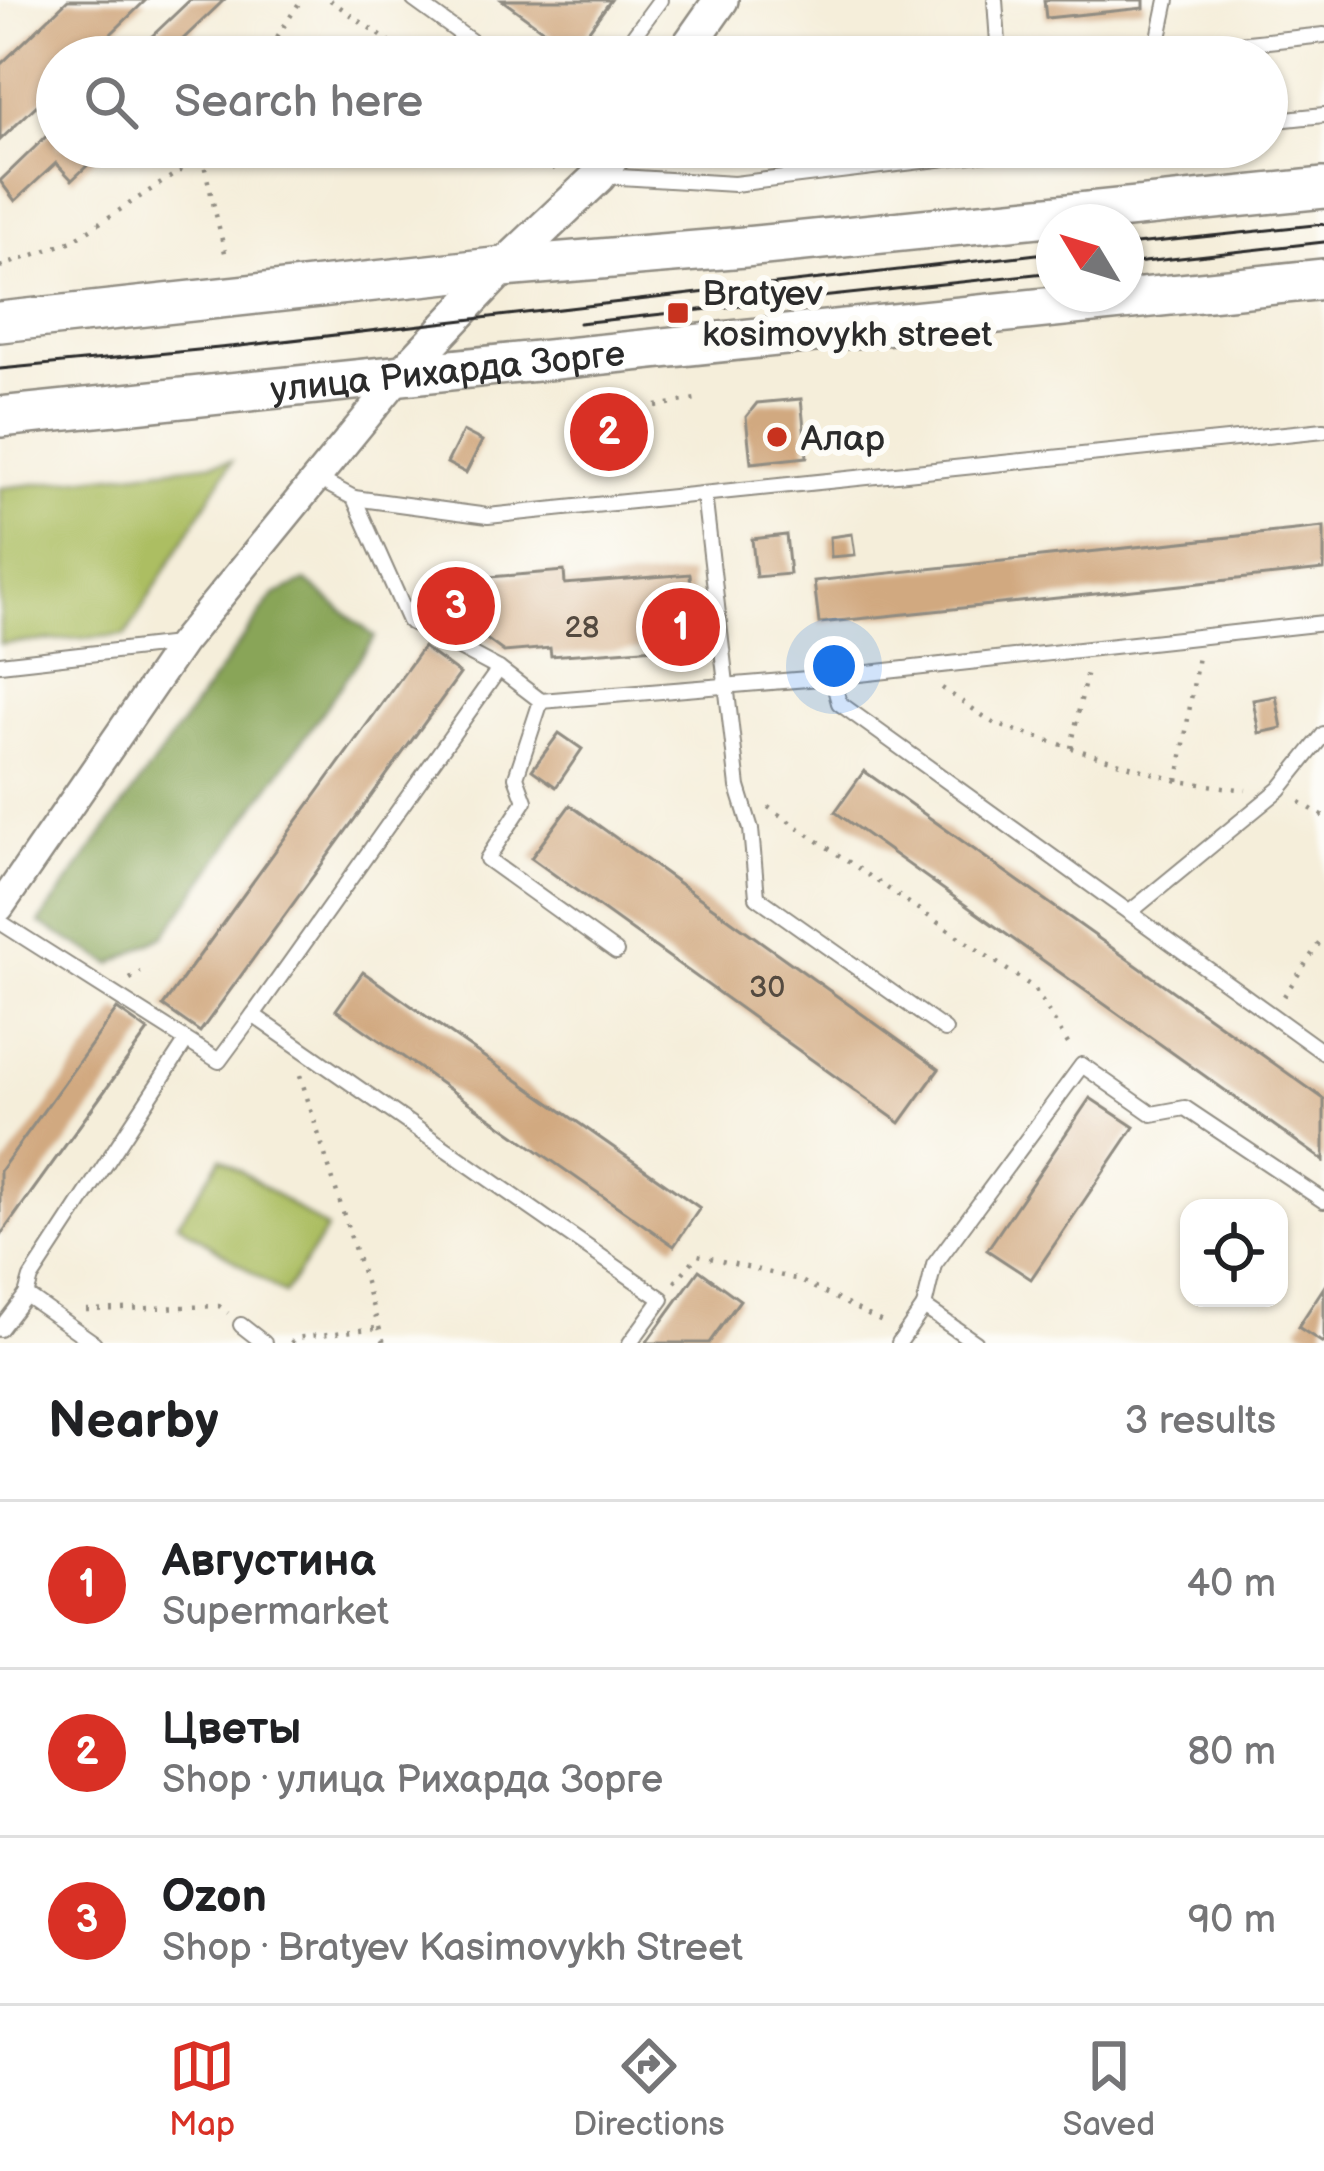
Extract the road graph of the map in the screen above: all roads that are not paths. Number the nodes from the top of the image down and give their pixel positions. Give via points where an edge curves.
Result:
1 (415, 0) edge
2 (660, 0) edge
3 (721, 0) edge
4 (995, 0) edge
5 (1167, 0) edge
6 (1324, 35) edge
7 (464, 36) edge
8 (633, 36) edge
9 (695, 36) edge
10 (998, 36) edge
11 (1159, 36) edge
12 (1288, 39) edge
13 (1324, 115) edge
14 (1288, 119) edge
15 (605, 168) edge
16 (858, 168) edge
17 (599, 176) junction
18 (1324, 188) edge
19 (503, 267) junction
20 (1324, 279) edge
21 (0, 322) edge
22 (400, 376) junction
23 (0, 417) edge
24 (1324, 430) edge
25 (316, 478) junction
26 (704, 494) junction
27 (354, 498) junction
28 (1324, 623) edge
29 (182, 643) junction
30 (0, 664) edge
31 (499, 669) junction
32 (832, 676) junction
33 (728, 682) junction
34 (541, 701) junction
35 (1324, 734) edge
36 (0, 907) edge
37 (1130, 912) junction
38 (0, 922) edge
39 (616, 952) dead end
40 (253, 1016) junction
41 (945, 1030) dead end
42 (185, 1042) junction
43 (1324, 1053) edge
44 (1324, 1201) edge
45 (26, 1294) junction
46 (925, 1306) junction
47 (242, 1325) road end
48 (0, 1330) edge
49 (902, 1339) edge
50 (94, 1343) edge
51 (264, 1343) edge
52 (630, 1343) edge
53 (976, 1343) edge

1 - 7 lane
2 - 8 lane
3 - 9 street
4 - 10 lane
5 - 11 lane
6 - 12 lane
13 - 14 lane
15 - 17 street
16 - 17 lane via 734,184
17 - 19 street
18 - 19 main road
19 - 21 main road
19 - 22 street
20 - 22 main road, улица Рихарда Зорге
22 - 23 main road, улица Рихарда Зорге
22 - 25 street
24 - 26 lane
25 - 27 lane
25 - 29 street
26 - 27 lane via 488,516
26 - 33 lane
27 - 31 lane via 409,620
28 - 32 lane
29 - 30 lane
29 - 36 street
31 - 34 lane
31 - 40 lane
32 - 33 lane
32 - 37 lane via 838,703
33 - 34 lane
33 - 41 lane via 757,897
34 - 39 lane via 516,778 525,801 487,859
35 - 37 lane via 1277,791
37 - 43 lane
38 - 42 lane
40 - 42 lane via 219,1061
40 - 52 lane via 662,1298
42 - 45 lane
44 - 46 lane via 1185,1108 1152,1114 1082,1065 934,1265
45 - 48 lane
45 - 50 lane
46 - 49 lane
46 - 53 lane
47 - 51 lane

